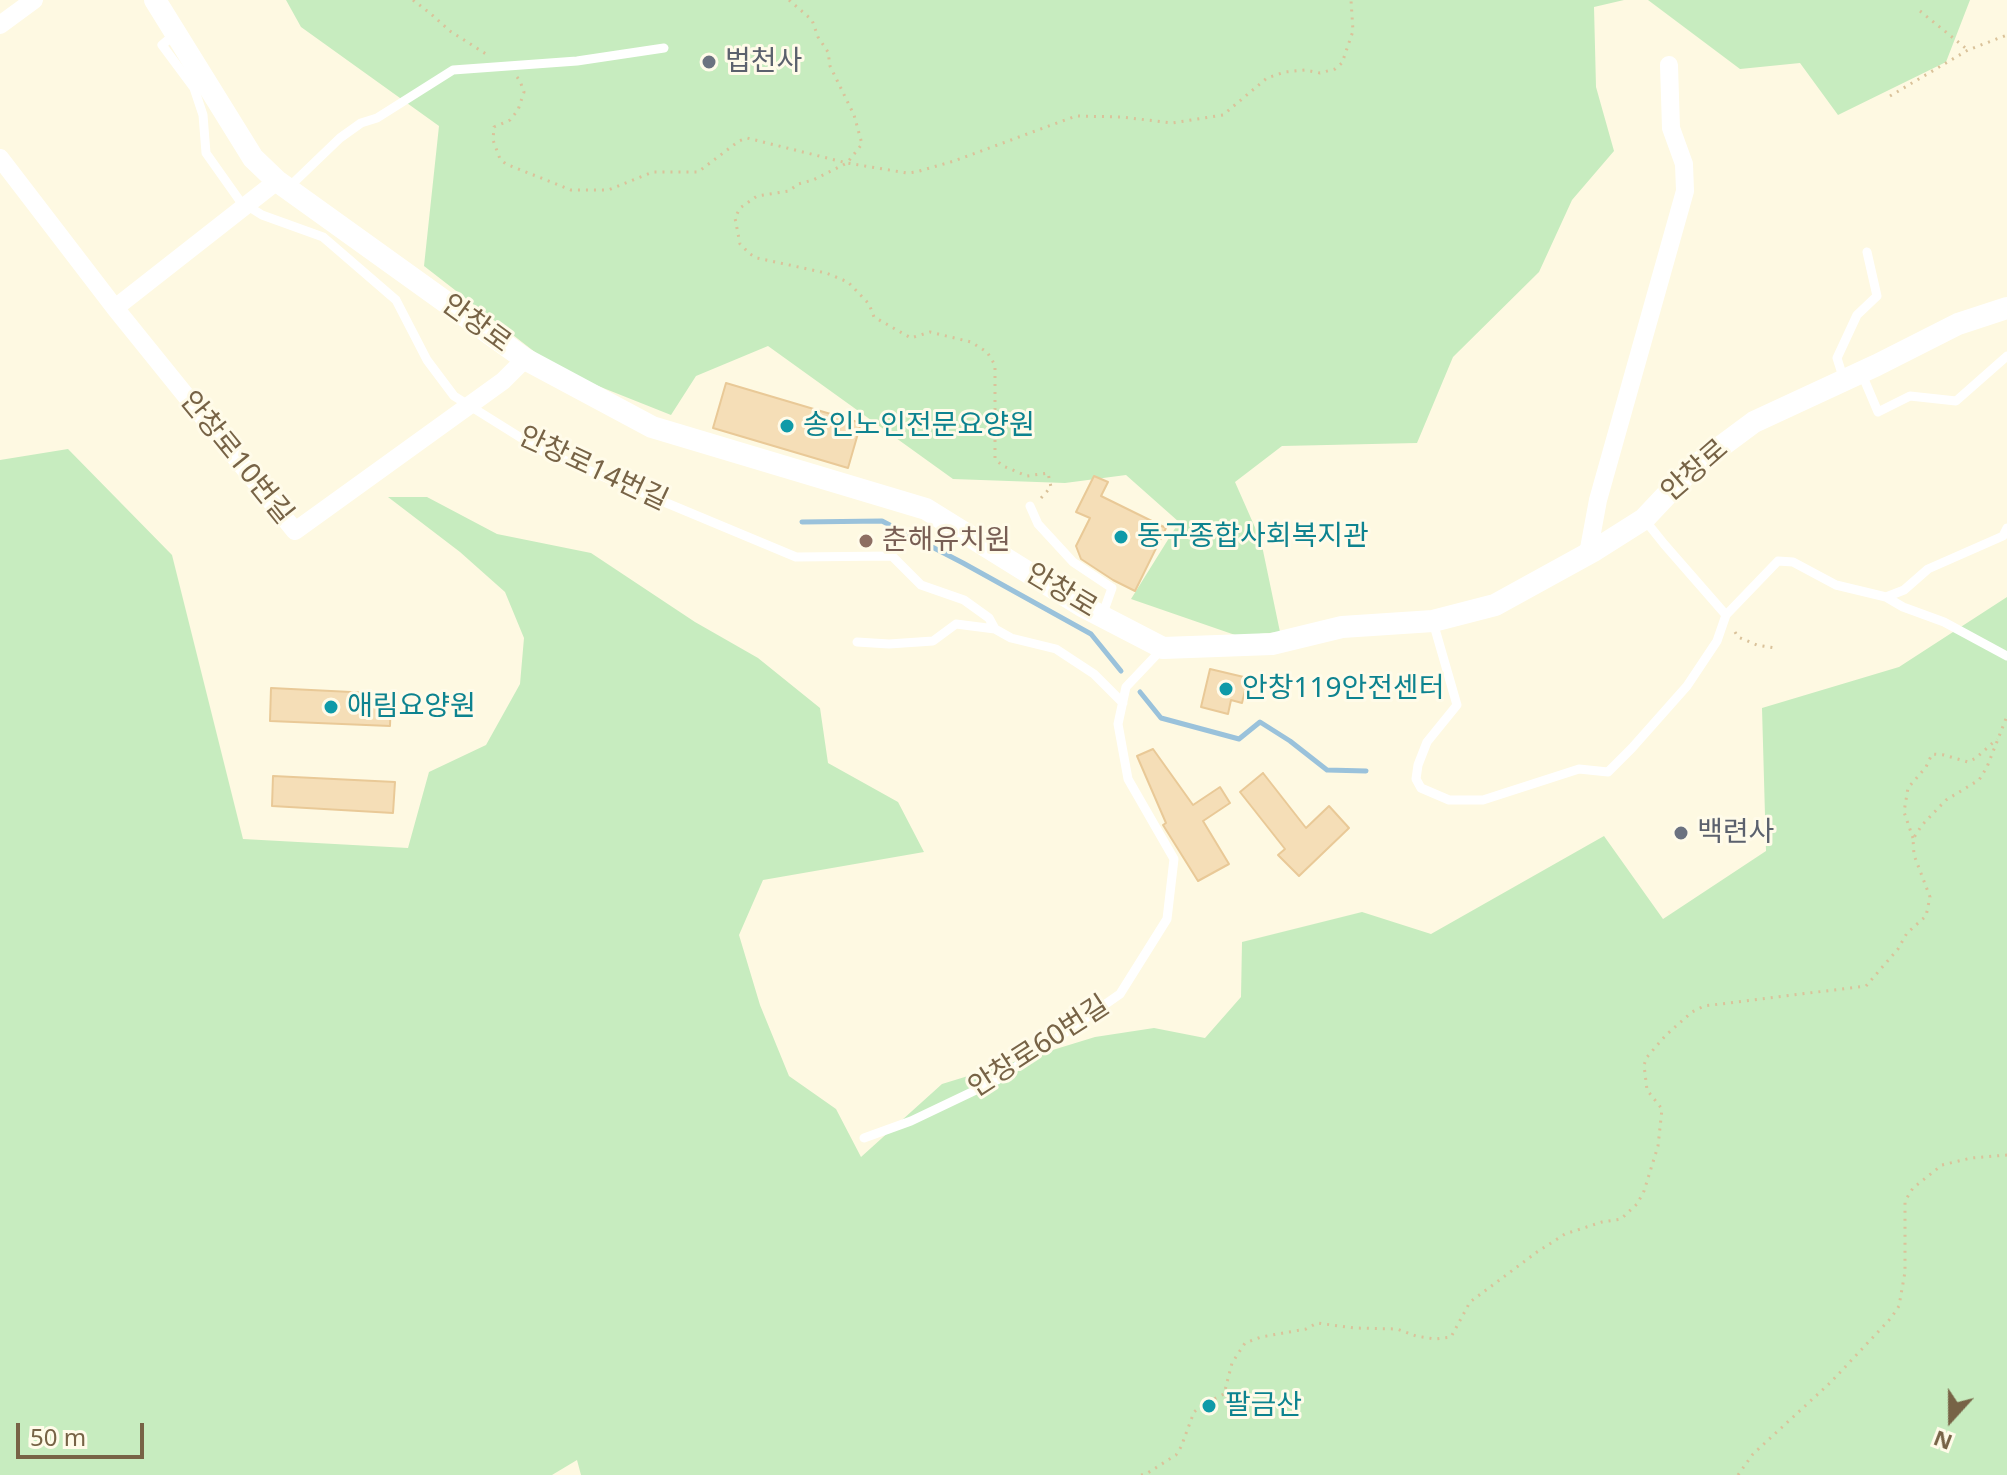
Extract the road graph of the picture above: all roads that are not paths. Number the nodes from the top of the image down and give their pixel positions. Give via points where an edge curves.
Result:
1 (34, 0) edge
2 (155, 0) edge
3 (0, 25) edge
4 (175, 33) junction
5 (664, 48) dead end
6 (1669, 65) dead end
7 (0, 158) edge
8 (276, 187) junction
9 (1867, 252) dead end
10 (115, 308) junction
11 (2007, 308) edge
12 (2007, 356) edge
13 (525, 359) junction
14 (1852, 376) junction
15 (1030, 506) road end
16 (1644, 519) junction
17 (2007, 528) edge
18 (1588, 554) junction
19 (1886, 597) junction
20 (1726, 615) junction
21 (1102, 616) junction
22 (1433, 621) junction
23 (995, 629) junction
24 (857, 642) dead end
25 (1163, 648) junction
26 (2007, 656) edge
27 (1123, 703) junction
28 (864, 1138) dead end

1 - 3 street
2 - 4 street, 안창로
4 - 8 street, 안창로
4 - 23 lane, 안창로14번길 via 162,45 194,88 206,153 240,201 262,215 323,237 396,300 427,360 454,396 542,451 796,557 892,556 921,585 964,600
5 - 8 lane via 453,70 361,123
6 - 18 street via 1671,128 1684,164 1685,191 1598,500
7 - 10 street, 안창로10번길
8 - 10 street
8 - 13 street, 안창로
9 - 14 lane via 1877,296 1857,315 1837,358
10 - 13 street, 안창로10번길 via 295,531 503,381
11 - 14 street, 안창로 via 1958,324
12 - 14 lane via 1956,401 1910,396 1878,412
13 - 21 street, 안창로 via 652,427 926,509
14 - 16 street, 안창로 via 1754,422 1692,468
15 - 21 lane via 1038,524 1073,562 1112,588
16 - 18 street, 안창로
16 - 20 lane
17 - 19 lane via 2003,536 1928,569 1904,590
18 - 22 street, 안창로 via 1495,605
19 - 20 lane via 1836,585 1793,562 1778,561
19 - 26 lane
20 - 22 lane via 1717,641 1687,686 1608,772 1579,769 1483,800 1449,800 1421,788 1416,779 1427,742 1457,705
21 - 25 street, 안창로
22 - 25 street, 안창로 via 1342,627 1272,644
23 - 24 lane via 956,624 933,641
23 - 27 lane via 1056,649 1094,674
25 - 27 lane, 안창로60번길 via 1126,687
27 - 28 lane, 안창로60번길 via 1118,724 1128,779 1174,859 1167,919 1120,994 997,1080

